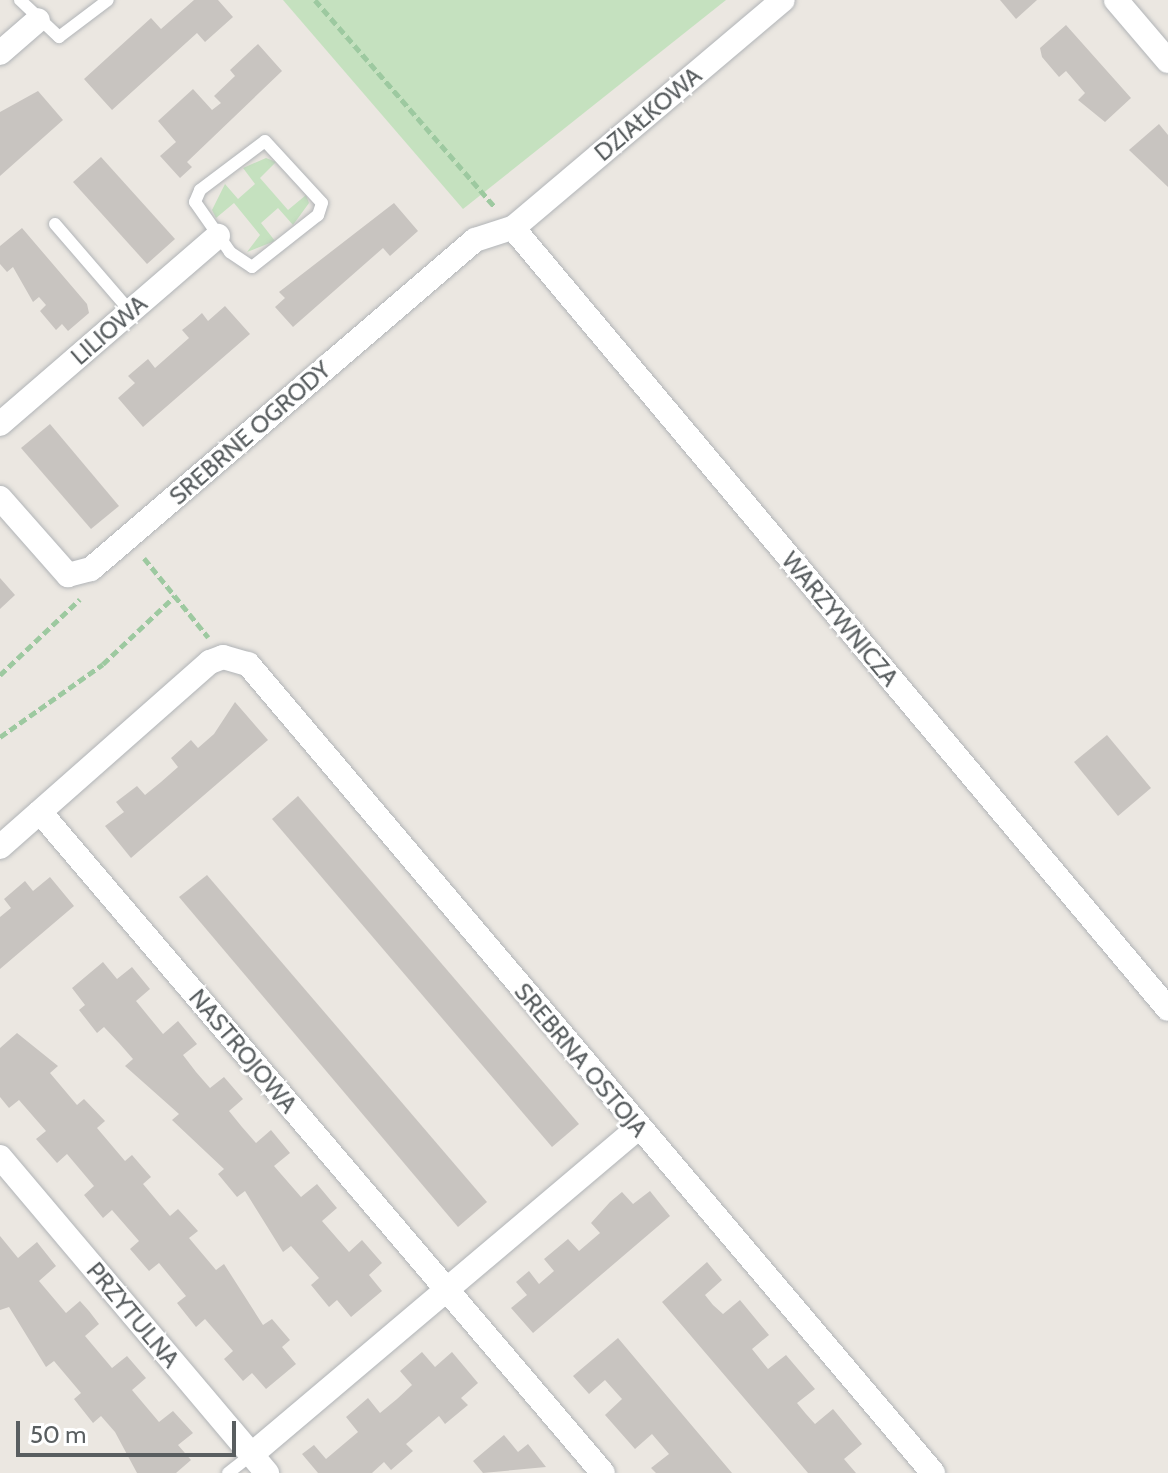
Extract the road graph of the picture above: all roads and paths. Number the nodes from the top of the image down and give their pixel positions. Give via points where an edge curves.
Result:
1 (20, 0) edge
2 (108, 0) edge
3 (315, 0) edge
4 (783, 0) edge
5 (1116, 0) edge
6 (38, 20) junction
7 (0, 53) edge
8 (1168, 61) edge
9 (55, 224) dead end
10 (513, 228) junction
11 (218, 236) junction
12 (130, 311) junction
13 (0, 424) edge
14 (0, 498) edge
15 (128, 539) junction
16 (78, 577) junction
17 (175, 596) junction
18 (223, 657) junction
19 (0, 675) edge
20 (0, 737) edge
21 (40, 812) junction
22 (0, 847) edge
23 (1168, 1009) edge
24 (638, 1128) junction
25 (0, 1157) edge
26 (445, 1290) junction
27 (259, 1464) edge
28 (228, 1473) edge
29 (603, 1473) edge
30 (933, 1473) edge

1 - 6 lane
2 - 6 lane via 67,35 51,35
3 - 10 path
4 - 10 street, DZIAŁKOWA
5 - 8 street
6 - 7 street
9 - 12 lane
10 - 15 street, SREBRNE OGRODY via 475,240
10 - 23 street, WARZYWNICZA
11 - 11 lane via 242,264 263,264 318,215 319,194 277,147 253,144 195,202
11 - 12 street, LILIOWA
12 - 13 street, LILIOWA
14 - 16 street via 68,575
15 - 16 street, SREBRNE OGRODY
15 - 17 path
16 - 19 path via 75,610
17 - 18 path
17 - 20 path via 103,664
18 - 21 street
18 - 24 street, SREBRNA OSTOJA via 248,664
21 - 22 street
21 - 26 street, NASTROJOWA
24 - 26 street
24 - 30 street, SREBRNA OSTOJA
25 - 27 street, PRZYTULNA
26 - 27 street
26 - 29 street, NASTROJOWA
27 - 28 lane

